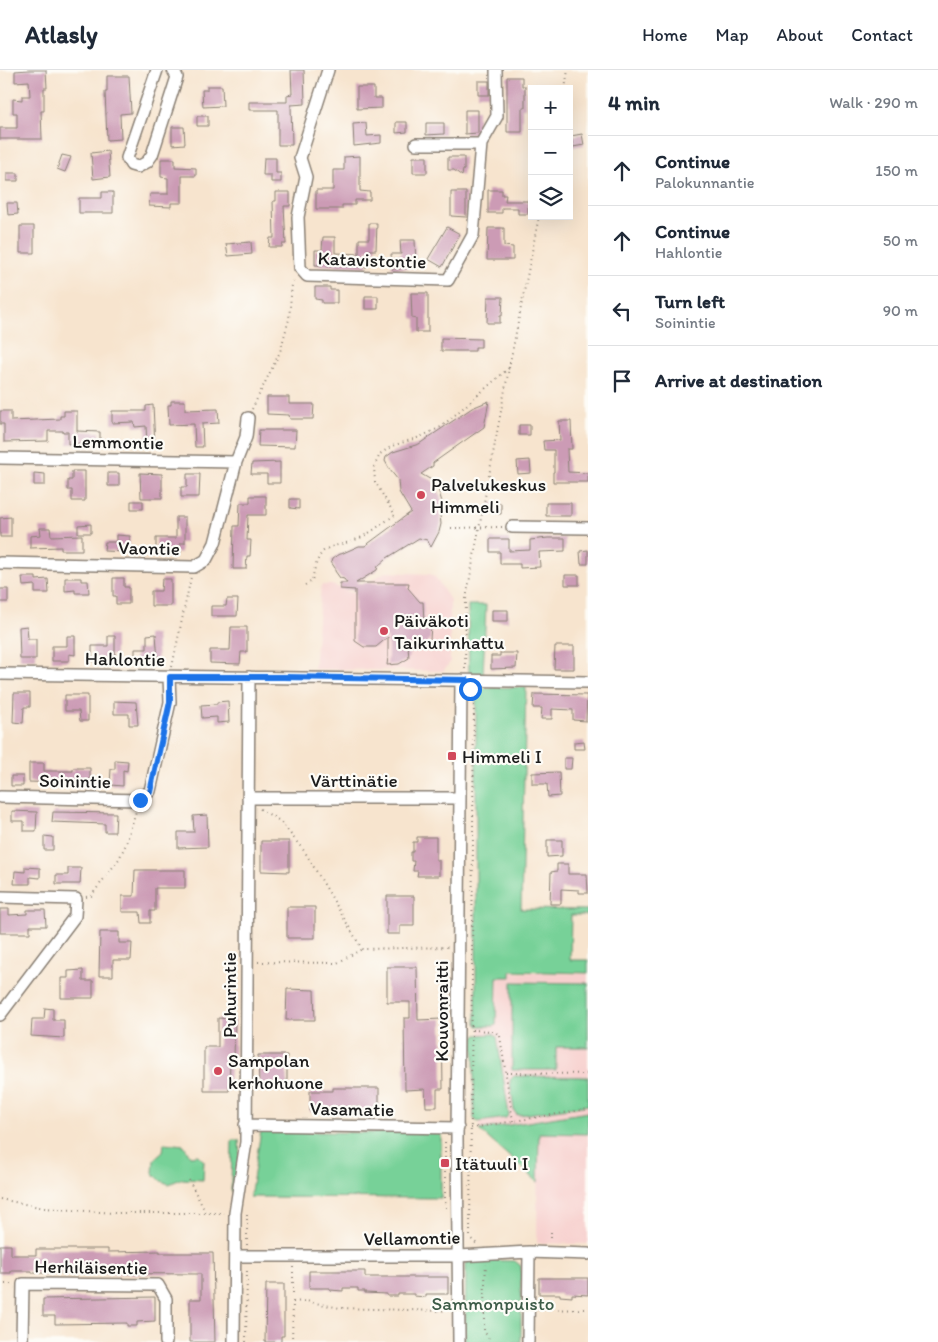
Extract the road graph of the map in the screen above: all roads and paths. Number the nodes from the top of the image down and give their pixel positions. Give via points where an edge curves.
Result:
1 (156, 70) edge
2 (173, 70) edge
3 (328, 70) edge
4 (496, 70) edge
5 (568, 70) edge
6 (565, 85) edge
7 (416, 144) dead end
8 (481, 144) junction
9 (538, 220) edge
10 (300, 268) junction
11 (509, 368) junction
12 (248, 418) joint
13 (0, 458) edge
14 (236, 462) junction
15 (512, 527) joint
16 (450, 528) dead end
17 (479, 528) junction
18 (588, 528) edge
19 (0, 563) edge
20 (194, 567) junction
21 (305, 585) dead end
22 (0, 674) edge
23 (170, 677) junction
24 (249, 677) junction
25 (464, 680) junction
26 (588, 682) edge
27 (0, 797) edge
28 (459, 798) junction
29 (140, 800) junction
30 (252, 802) junction
31 (0, 897) edge
32 (76, 899) junction
33 (459, 947) junction
34 (362, 949) junction
35 (254, 962) dead end
36 (0, 1015) edge
37 (472, 1030) junction
38 (506, 1073) junction
39 (588, 1074) edge
40 (588, 1109) edge
41 (514, 1121) junction
42 (245, 1125) junction
43 (458, 1128) junction
44 (471, 1128) junction
45 (189, 1180) dead end
46 (0, 1199) edge
47 (206, 1213) junction
48 (234, 1213) junction
49 (247, 1214) dead end
50 (488, 1250) junction
51 (529, 1252) junction
52 (588, 1254) edge
53 (236, 1256) junction
54 (293, 1256) junction
55 (459, 1256) junction
56 (0, 1284) edge
57 (23, 1284) junction
58 (293, 1302) junction
59 (484, 1304) junction
60 (459, 1306) junction
61 (528, 1310) junction
62 (588, 1310) edge
63 (22, 1342) edge
64 (166, 1342) edge
65 (234, 1342) edge
66 (292, 1342) edge
67 (459, 1342) edge
68 (490, 1342) edge
69 (528, 1342) edge

1 - 2 street via 127,158 131,165 138,167 152,155 177,77
3 - 10 street, Katavistontie via 300,158 306,177 298,217
4 - 8 street via 497,116
5 - 6 path
7 - 8 street
8 - 10 street, Katavistontie via 473,235 448,280 307,276
9 - 11 path
10 - 12 path via 292,284 290,319 280,352
11 - 17 path
11 - 21 path via 441,427 380,454 374,467 375,482 394,515 362,537 320,553 312,581
12 - 14 street, Vaontie via 246,437
13 - 14 street, Lemmontie
14 - 20 street, Vaontie via 215,543 206,560
15 - 17 path
15 - 18 street
16 - 17 path
17 - 25 path via 466,599
19 - 20 street, Vaontie
20 - 23 path
22 - 23 street, Hahlontie
23 - 24 street, Hahlontie
23 - 29 street via 170,702 150,792
24 - 25 street, Hahlontie
24 - 30 street, Puhurintie
25 - 26 street, Hahlontie
25 - 28 street, Kouvonraitti
25 - 37 path via 474,695
27 - 29 street, Soinintie
28 - 30 street, Värttinätie
28 - 33 street, Kouvonraitti
29 - 32 path via 119,859 90,896
30 - 34 path via 280,821 305,852
30 - 42 street, Puhurintie
31 - 32 street
32 - 36 street via 75,916
33 - 34 path
33 - 43 street, Kouvonraitti
34 - 35 path via 337,963
37 - 38 path via 494,1031 500,1036
37 - 44 path
38 - 39 path
38 - 41 path
40 - 41 path
41 - 44 path
42 - 43 street, Vasamatie
42 - 48 street, Puhurintie via 246,1142
43 - 55 street, Kouvonraitti
44 - 50 path via 470,1238
45 - 47 path
46 - 47 path via 44,1208 114,1213
47 - 48 path
48 - 49 path
48 - 53 street, Puhurintie
50 - 51 street, Vellamontie
50 - 55 street, Vellamontie
50 - 59 path
51 - 52 street, Vellamontie
51 - 61 street
53 - 54 street, Vellamontie
53 - 65 street, Puhurintie
54 - 55 street, Vellamontie
54 - 58 path
55 - 60 street, Kouvonraitti
56 - 57 path
57 - 63 street, Herhiläisentie
57 - 64 street, Herhiläisentie via 158,1285 166,1299
58 - 60 path via 306,1301 340,1308 442,1311
58 - 66 path
59 - 60 path
59 - 68 path via 484,1331
60 - 67 street, Kouvonraitti
61 - 62 path
61 - 69 street

